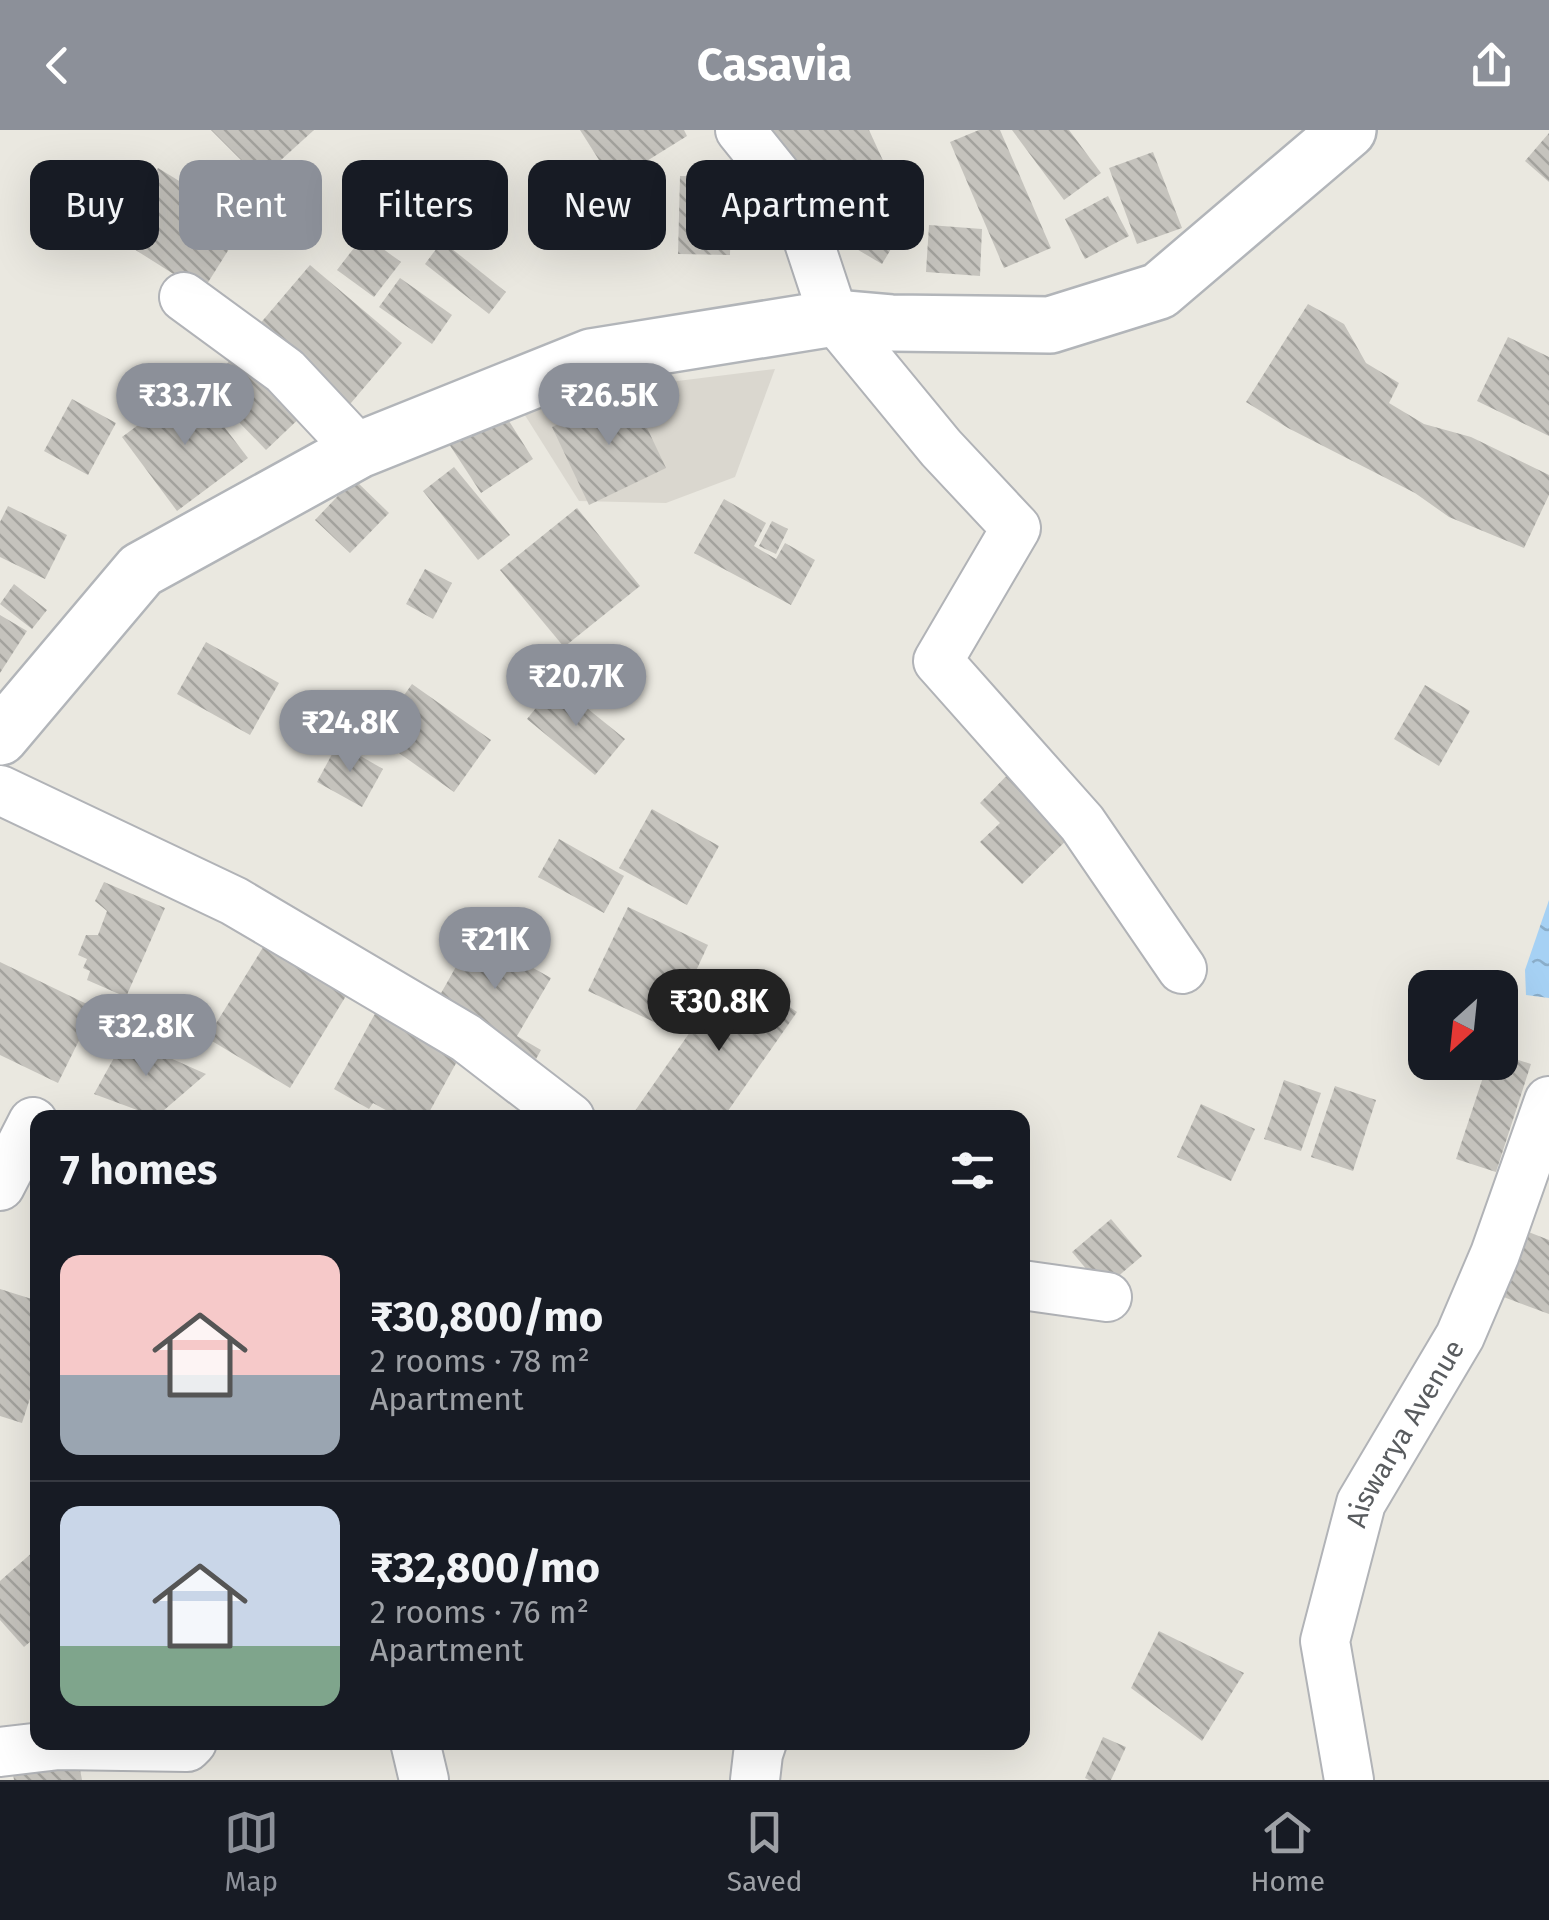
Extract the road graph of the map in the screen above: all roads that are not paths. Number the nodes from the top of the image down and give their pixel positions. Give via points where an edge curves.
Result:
1 (740, 130) edge
2 (1348, 130) edge
3 (184, 297) dead end
4 (834, 318) junction
5 (359, 450) junction
6 (0, 737) edge
7 (0, 790) edge
8 (1182, 969) dead end
9 (1549, 1101) edge
10 (560, 1110) edge
11 (24, 1117) edge
12 (0, 1186) edge
13 (1030, 1286) edge
14 (1107, 1298) dead end
15 (30, 1749) edge
16 (110, 1750) edge
17 (417, 1750) edge
18 (759, 1750) edge
19 (0, 1752) edge
20 (187, 1756) edge
21 (424, 1780) edge
22 (756, 1780) edge
23 (1349, 1780) edge

1 - 4 street via 794,197
2 - 4 main road via 1159,290 1050,324
3 - 5 street via 285,371
4 - 5 main road via 591,357
4 - 8 street via 1016,528 938,662 1082,822
5 - 6 main road via 141,570
7 - 10 street via 234,901 466,1038
9 - 23 street, Aiswarya Avenue via 1460,1336 1361,1503 1325,1641
11 - 12 street
13 - 14 street
15 - 19 street
16 - 20 street
17 - 21 street
18 - 22 street

